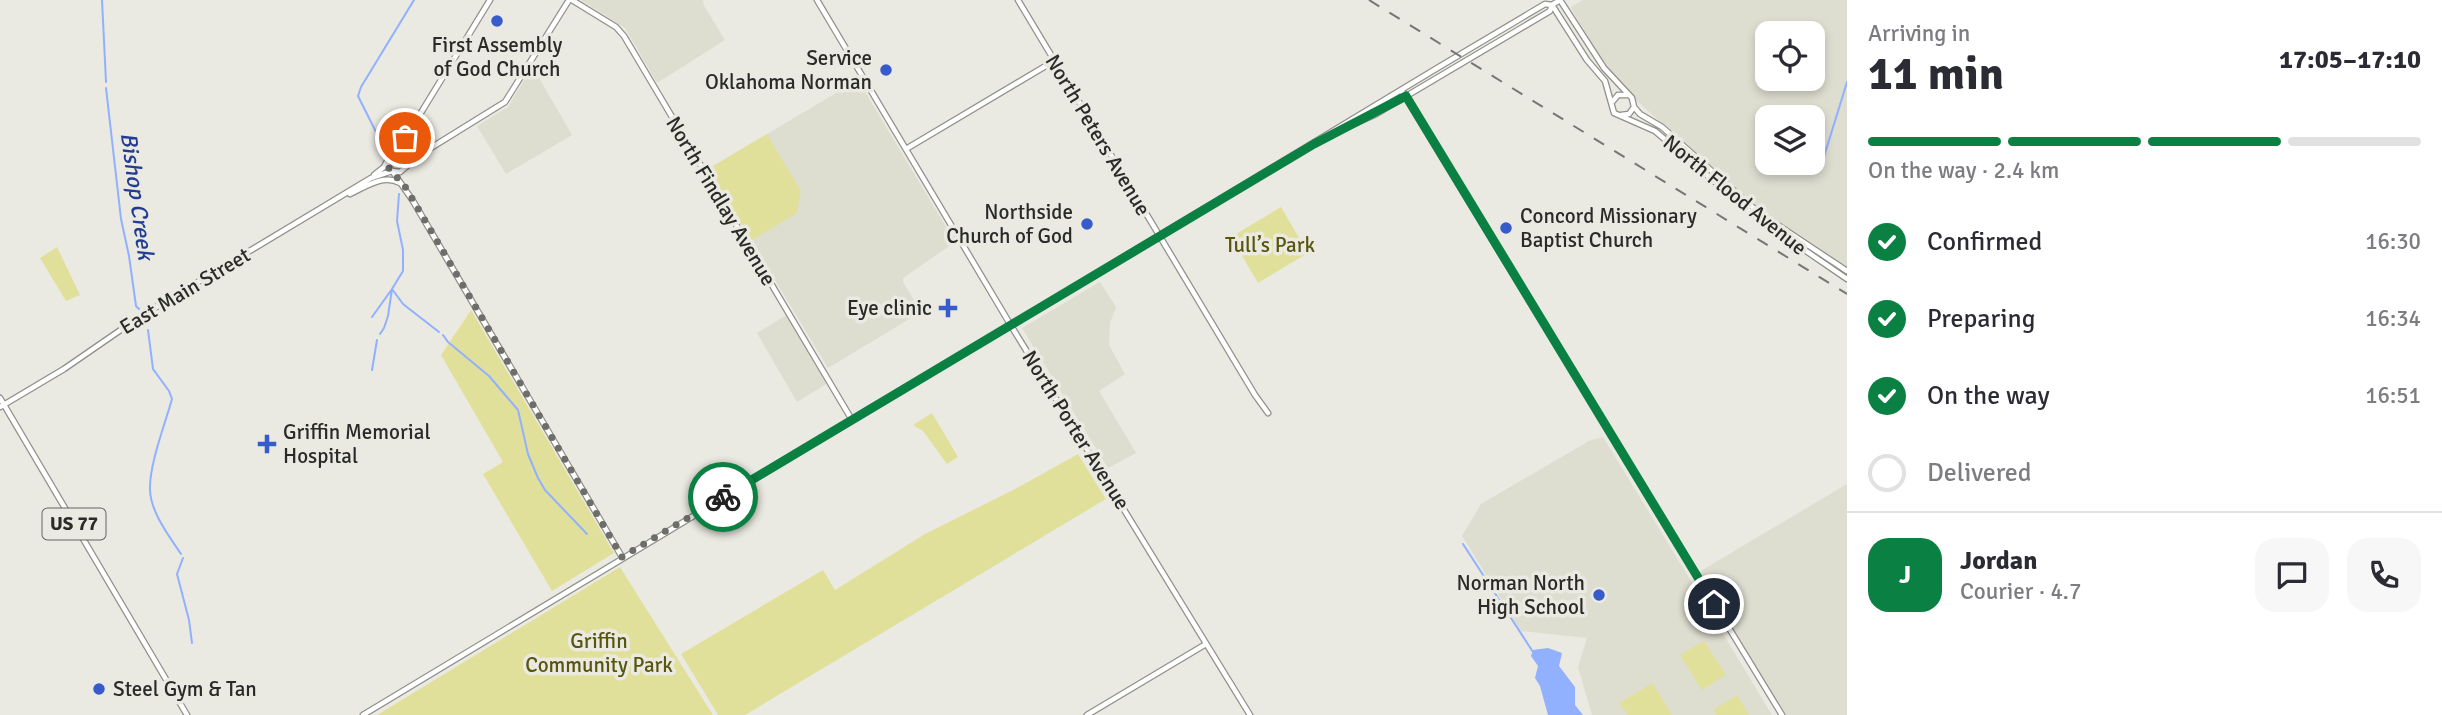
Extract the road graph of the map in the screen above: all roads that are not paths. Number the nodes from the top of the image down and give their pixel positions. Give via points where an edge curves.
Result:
1 (490, 0) edge
2 (570, 0) edge
3 (817, 0) edge
4 (1018, 0) edge
5 (1560, 0) edge
6 (1550, 3) edge
7 (1054, 61) junction
8 (1401, 90) junction
9 (1629, 95) junction
10 (1406, 96) junction
11 (1613, 102) junction
12 (1634, 107) junction
13 (1621, 115) junction
14 (1332, 133) junction
15 (405, 138) junction
16 (906, 149) junction
17 (421, 153) junction
18 (392, 154) junction
19 (404, 157) junction
20 (386, 163) junction
21 (404, 168) junction
22 (392, 171) junction
23 (371, 178) junction
24 (404, 186) junction
25 (330, 203) junction
26 (1158, 236) junction
27 (1847, 271) edge
28 (1847, 279) edge
29 (1010, 324) junction
30 (0, 398) edge
31 (2, 406) edge
32 (1268, 413) dead end
33 (852, 420) junction
34 (622, 557) junction
35 (1206, 644) junction
36 (187, 715) edge
37 (363, 715) edge
38 (1087, 715) edge
39 (1250, 715) edge
40 (1782, 715) edge

1 - 15 main road
2 - 17 main road via 501,105
2 - 33 main road, North Findlay Avenue via 617,27 624,36
3 - 16 main road, North Porter Avenue
4 - 7 main road, North Peters Avenue
5 - 6 main road
5 - 9 main road via 1604,68
6 - 8 main road
6 - 10 main road via 1550,12
6 - 11 main road via 1605,81
7 - 16 main road
7 - 26 main road, North Peters Avenue
8 - 10 main road
8 - 14 main road
9 - 11 main road via 1618,95
9 - 12 main road
10 - 14 main road
10 - 40 main road
11 - 13 main road via 1615,113
12 - 13 main road
12 - 27 main road, North Flood Avenue via 1758,212
13 - 28 main road, North Flood Avenue via 1655,131 1755,216
14 - 26 main road
15 - 18 main road
15 - 19 main road
16 - 29 main road, North Porter Avenue
17 - 19 main road
17 - 21 main road
18 - 19 main road
18 - 20 main road
19 - 21 main road
20 - 22 main road
20 - 23 main road, East Main Street
21 - 22 main road
21 - 24 main road
22 - 23 main road, East Main Street
22 - 24 main road
23 - 25 main road, East Main Street
24 - 25 main road via 393,179 380,180
24 - 34 main road
25 - 31 main road, East Main Street
26 - 29 main road
26 - 32 main road, North Peters Avenue
29 - 33 main road
29 - 35 main road, North Porter Avenue
30 - 31 main road, US 77
31 - 36 main road, US 77
33 - 34 main road
34 - 37 main road
35 - 38 main road
35 - 39 main road, North Porter Avenue

